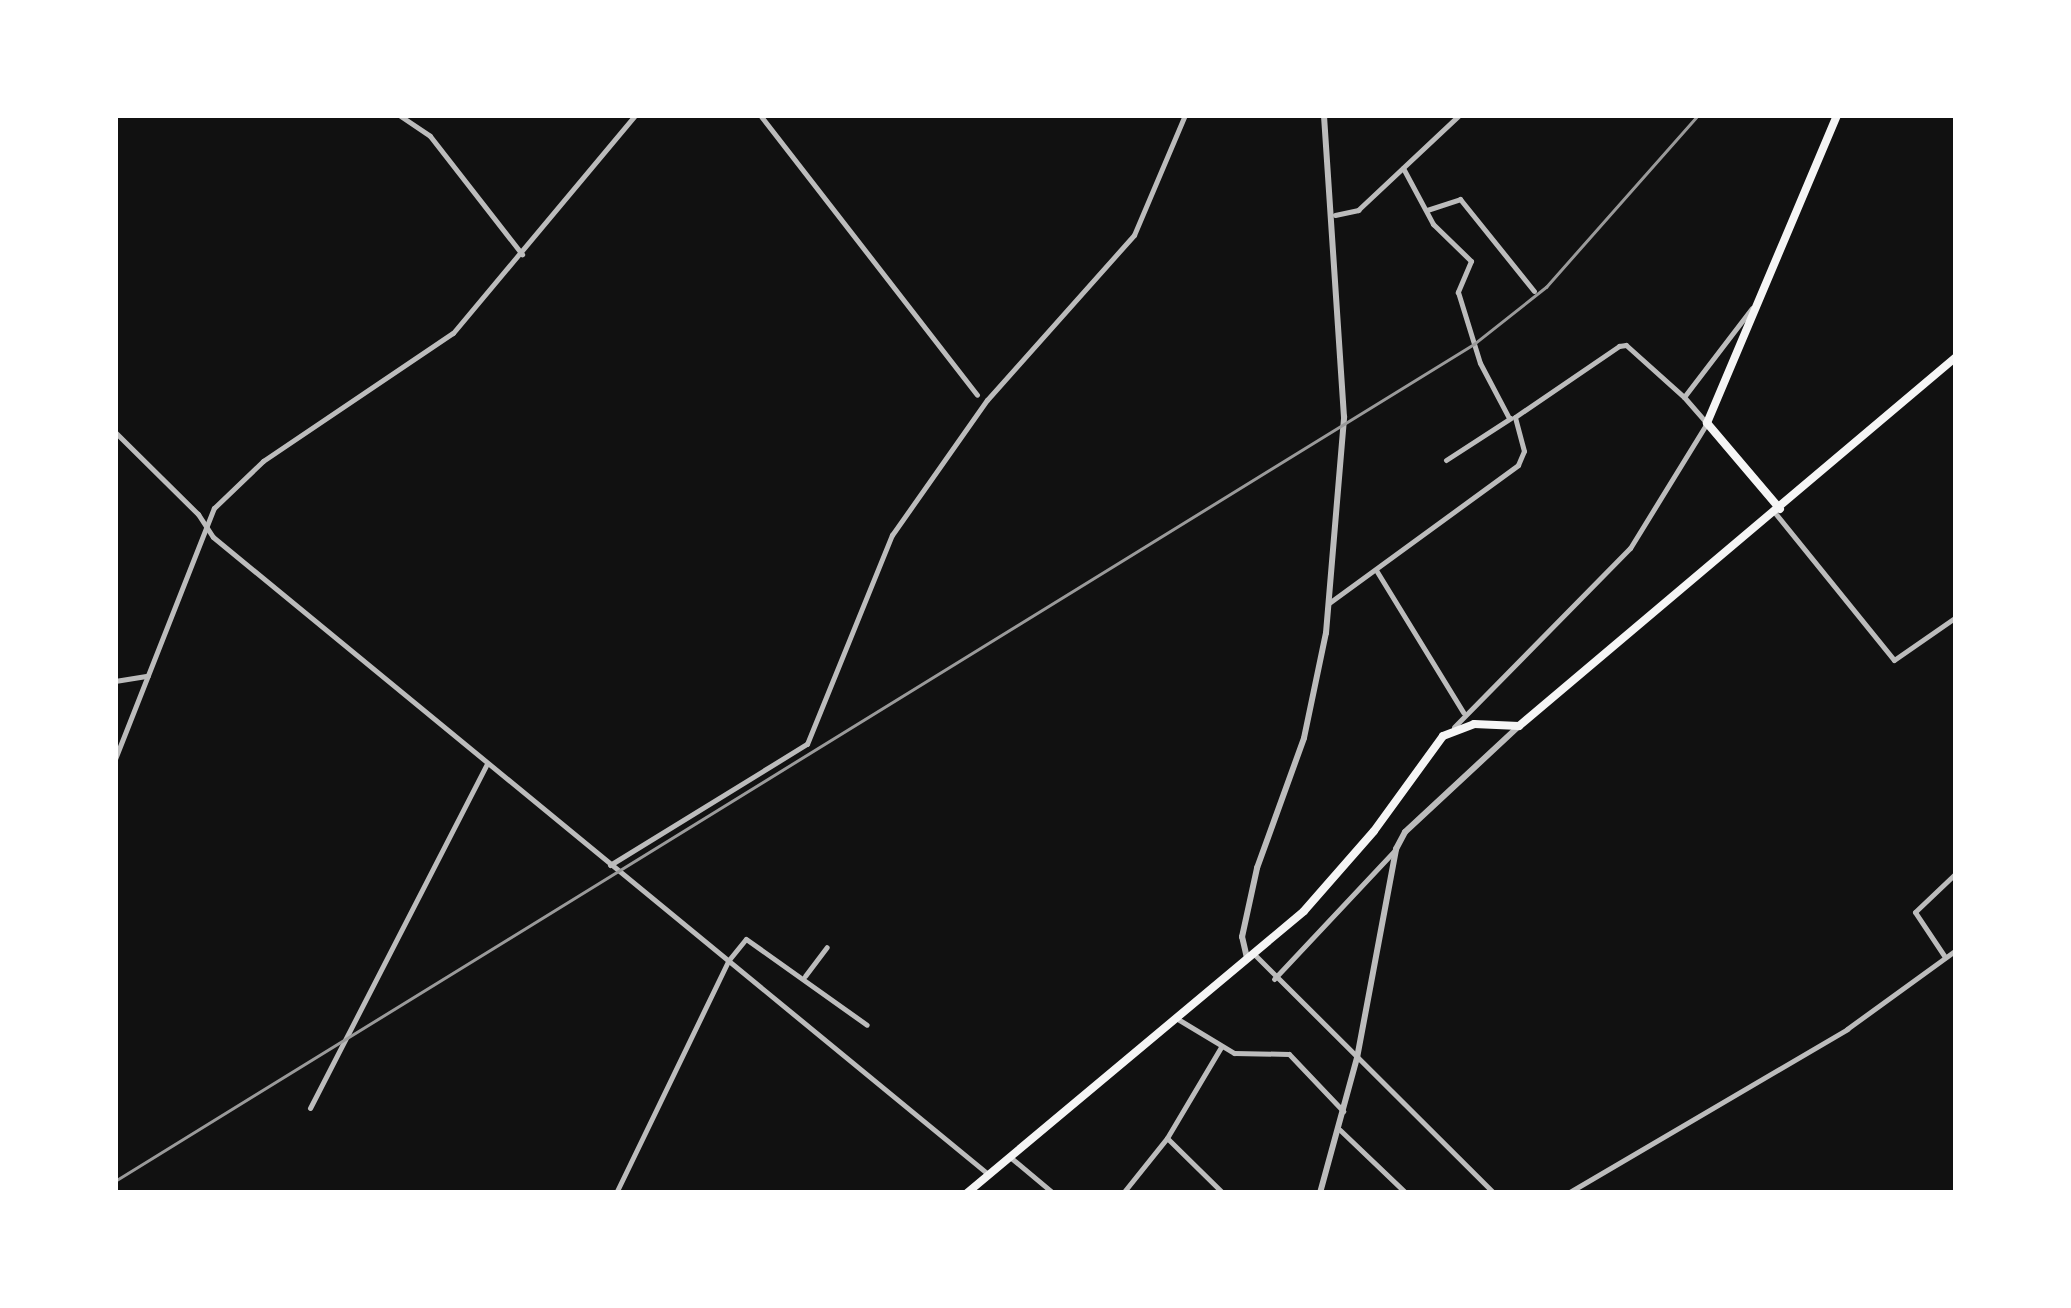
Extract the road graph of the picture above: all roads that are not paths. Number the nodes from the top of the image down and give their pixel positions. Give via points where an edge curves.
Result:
1 (400, 115) edge
2 (635, 115) edge
3 (760, 115) edge
4 (1185, 115) edge
5 (1324, 115) edge
6 (1459, 115) edge
7 (1837, 115) edge
8 (1403, 168) junction
9 (1427, 210) junction
10 (1335, 216) junction
11 (522, 255) junction
12 (1534, 291) dead end
13 (1760, 298) junction
14 (1956, 357) edge
15 (977, 394) dead end
16 (1684, 398) junction
17 (1512, 418) junction
18 (1707, 423) junction
19 (115, 432) edge
20 (1446, 460) dead end
21 (1777, 511) junction
22 (204, 524) junction
23 (1376, 570) junction
24 (1328, 603) junction
25 (1956, 616) edge
26 (148, 676) junction
27 (115, 681) edge
28 (1463, 712) junction
29 (1454, 726) junction
30 (1519, 726) junction
31 (115, 760) edge
32 (488, 764) junction
33 (1396, 849) junction
34 (610, 865) junction
35 (1956, 873) edge
36 (827, 947) dead end
37 (1956, 950) edge
38 (1250, 956) junction
39 (1946, 957) junction
40 (728, 961) junction
41 (805, 976) junction
42 (1274, 979) junction
43 (1176, 1018) junction
44 (867, 1025) dead end
45 (1220, 1047) junction
46 (1357, 1058) junction
47 (310, 1108) dead end
48 (1343, 1111) junction
49 (1340, 1130) junction
50 (1167, 1138) junction
51 (1010, 1157) junction
52 (988, 1174) junction
53 (616, 1193) edge
54 (966, 1193) edge
55 (1053, 1193) edge
56 (1123, 1193) edge
57 (1223, 1193) edge
58 (1320, 1193) edge
59 (1406, 1193) edge
60 (1494, 1193) edge
61 (1568, 1193) edge

1 - 11 street via 430,136
2 - 11 street
3 - 15 street
4 - 34 street via 1134,235 988,400 892,534 807,744
5 - 10 street
6 - 8 street
7 - 13 main road
8 - 9 street
8 - 10 street via 1358,210
9 - 12 street via 1460,199
9 - 17 street via 1471,261 1458,292 1480,363
10 - 24 street via 1344,437
11 - 22 street via 441,343 263,462
13 - 16 street
13 - 18 main road
14 - 21 main road
16 - 17 street via 1626,344
16 - 18 street
17 - 20 street
17 - 23 street via 1524,451 1518,465
18 - 21 main road
18 - 28 street via 1630,548
19 - 22 street
21 - 25 street via 1894,660
21 - 30 main road
22 - 26 street
22 - 32 street
23 - 24 street
23 - 28 street
24 - 38 street via 1304,738 1257,868 1242,937
26 - 27 street
26 - 31 street
28 - 29 street
29 - 30 main road
29 - 38 main road via 1328,885
30 - 33 street via 1405,832
32 - 34 street
32 - 47 street
33 - 42 street
33 - 46 street
34 - 40 street
35 - 39 street via 1914,912
36 - 41 street
37 - 39 street
38 - 42 street
38 - 43 main road
39 - 61 street via 1847,1029
40 - 41 street via 741,942 752,940
40 - 52 street
40 - 53 street
41 - 44 street
42 - 46 street
43 - 45 street
43 - 51 main road
45 - 48 street via 1243,1055 1288,1054
45 - 50 street
46 - 48 street
46 - 60 street
48 - 49 street
49 - 58 street
49 - 59 street
50 - 56 street
50 - 57 street
51 - 52 main road
51 - 55 street
52 - 54 main road

